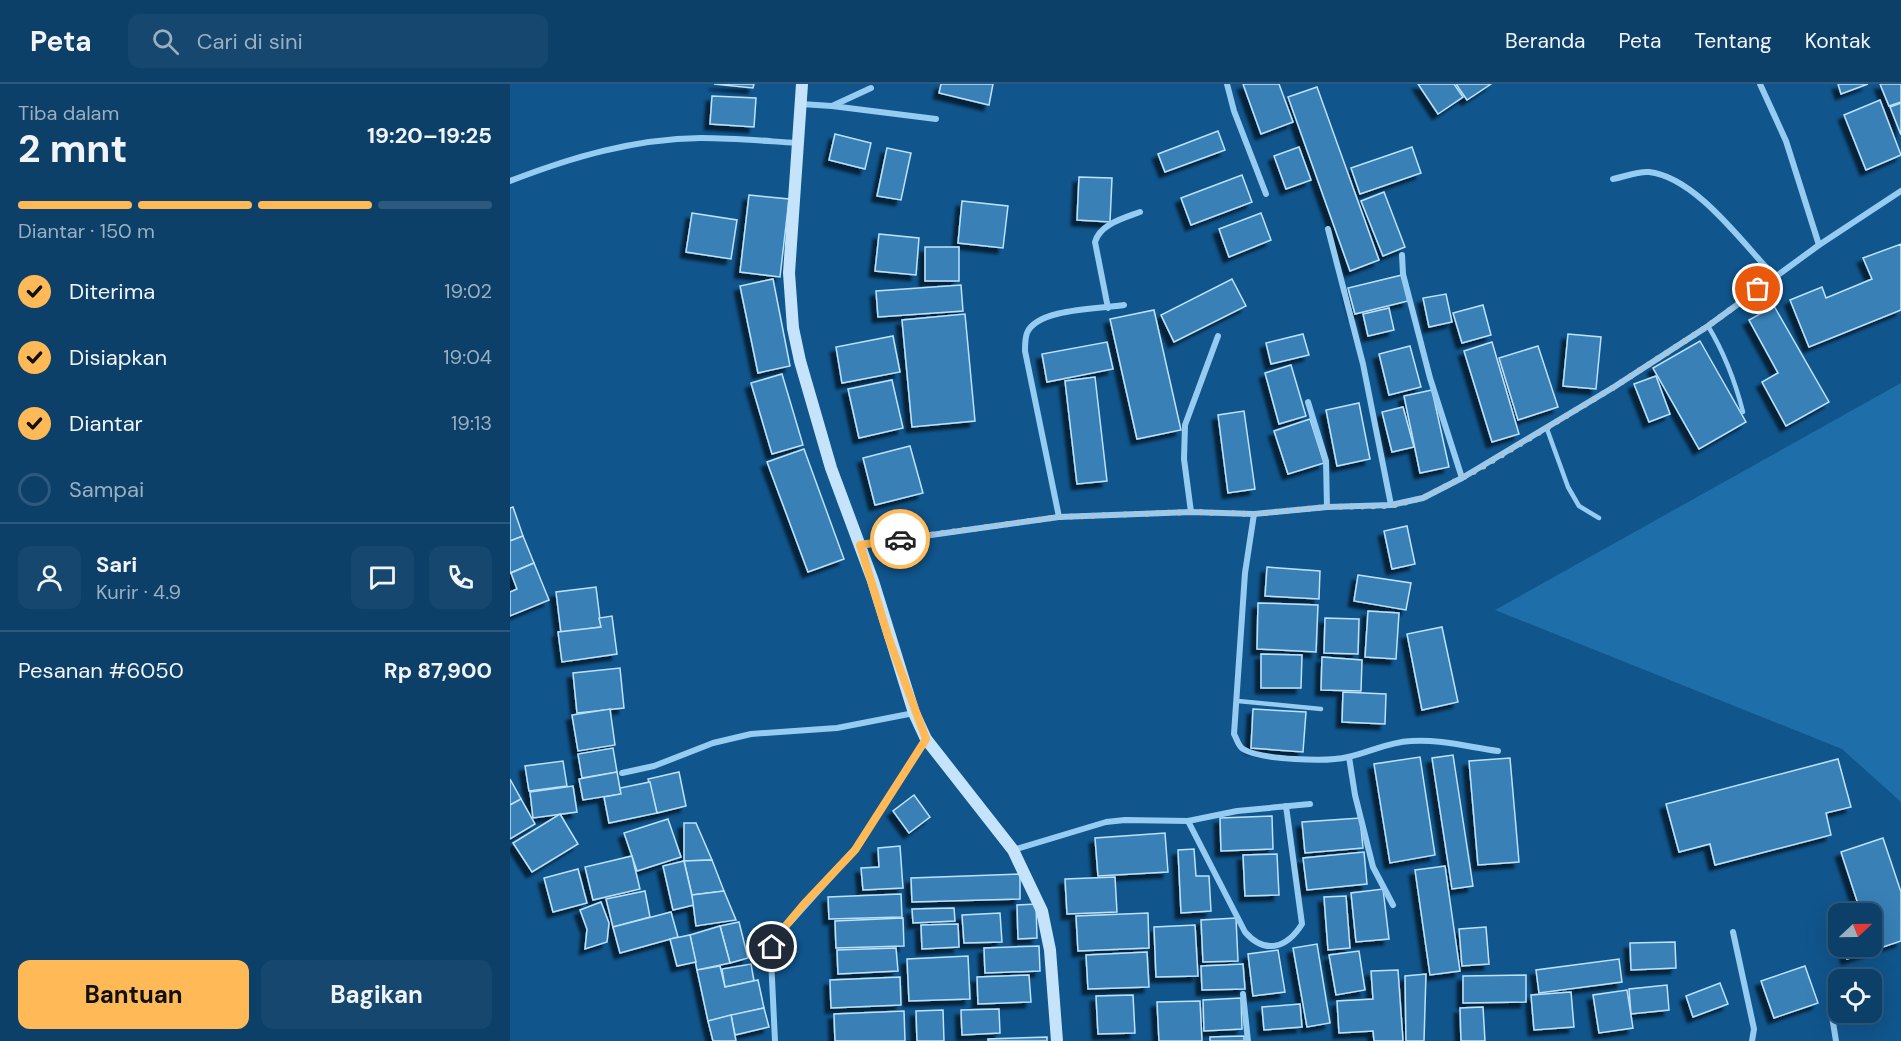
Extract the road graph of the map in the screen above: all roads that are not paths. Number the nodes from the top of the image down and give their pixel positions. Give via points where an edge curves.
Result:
1 (802, 84) edge
2 (1227, 84) edge
3 (1760, 84) edge
4 (871, 88) dead end
5 (801, 104) junction
6 (832, 106) junction
7 (936, 119) dead end
8 (797, 143) junction
9 (1613, 179) dead end
10 (510, 181) edge
11 (1901, 191) edge
12 (1266, 194) dead end
13 (1140, 212) dead end
14 (1328, 229) dead end
15 (1819, 245) junction
16 (1402, 255) dead end
17 (1775, 277) junction
18 (1124, 305) dead end
19 (1108, 308) junction
20 (1708, 326) junction
21 (1218, 336) dead end
22 (1308, 402) dead end
23 (1743, 412) dead end
24 (1547, 429) junction
25 (1462, 478) junction
26 (1391, 506) junction
27 (1327, 507) junction
28 (1191, 512) junction
29 (1254, 514) junction
30 (1059, 517) junction
31 (1599, 518) dead end
32 (860, 545) junction
33 (1238, 701) junction
34 (1321, 708) dead end
35 (914, 713) junction
36 (926, 739) junction
37 (1498, 751) dead end
38 (1349, 757) junction
39 (622, 773) dead end
40 (1310, 804) dead end
41 (1286, 806) junction
42 (1188, 821) junction
43 (1013, 850) junction
44 (1393, 905) dead end
45 (1733, 932) dead end
46 (1243, 994) dead end
47 (1833, 1023) edge
48 (775, 1041) edge
49 (1057, 1041) edge
50 (1248, 1041) edge
51 (1752, 1041) edge
52 (1836, 1041) edge

1 - 5 street
2 - 12 street
3 - 15 street via 1786,141
4 - 6 street
5 - 6 street
5 - 8 street
6 - 7 street
8 - 10 street via 700,138 636,144 571,158
8 - 32 street via 789,273 793,328 831,468
9 - 17 street via 1647,172 1680,184 1714,210
11 - 15 street
13 - 19 street via 1097,234 1095,242
14 - 26 street via 1363,364
15 - 17 street
16 - 25 street via 1403,274 1430,378
17 - 20 street
18 - 19 street
19 - 30 street via 1056,314 1032,325 1026,334 1025,351
20 - 23 lane via 1731,371
20 - 24 street
21 - 28 street via 1185,425 1184,459
22 - 27 street via 1326,461
24 - 25 street
24 - 31 lane via 1579,506
25 - 26 street via 1423,498
26 - 27 street
27 - 29 street
28 - 29 street
28 - 30 street
29 - 33 street via 1245,573
30 - 32 street
32 - 35 street
33 - 34 lane
33 - 38 street via 1234,734 1240,748 1319,761
35 - 36 street
35 - 39 street via 837,728 751,734 713,742 654,766
36 - 43 street
36 - 48 street via 855,850 777,936 771,958
37 - 38 street via 1412,740
38 - 44 street via 1373,867
40 - 41 street
41 - 42 street
41 - 42 street via 1302,924 1294,937 1267,947 1255,944 1245,932
42 - 43 street via 1106,822
43 - 49 street via 1042,911 1050,951
45 - 51 street via 1754,1029
46 - 50 street
47 - 52 street

